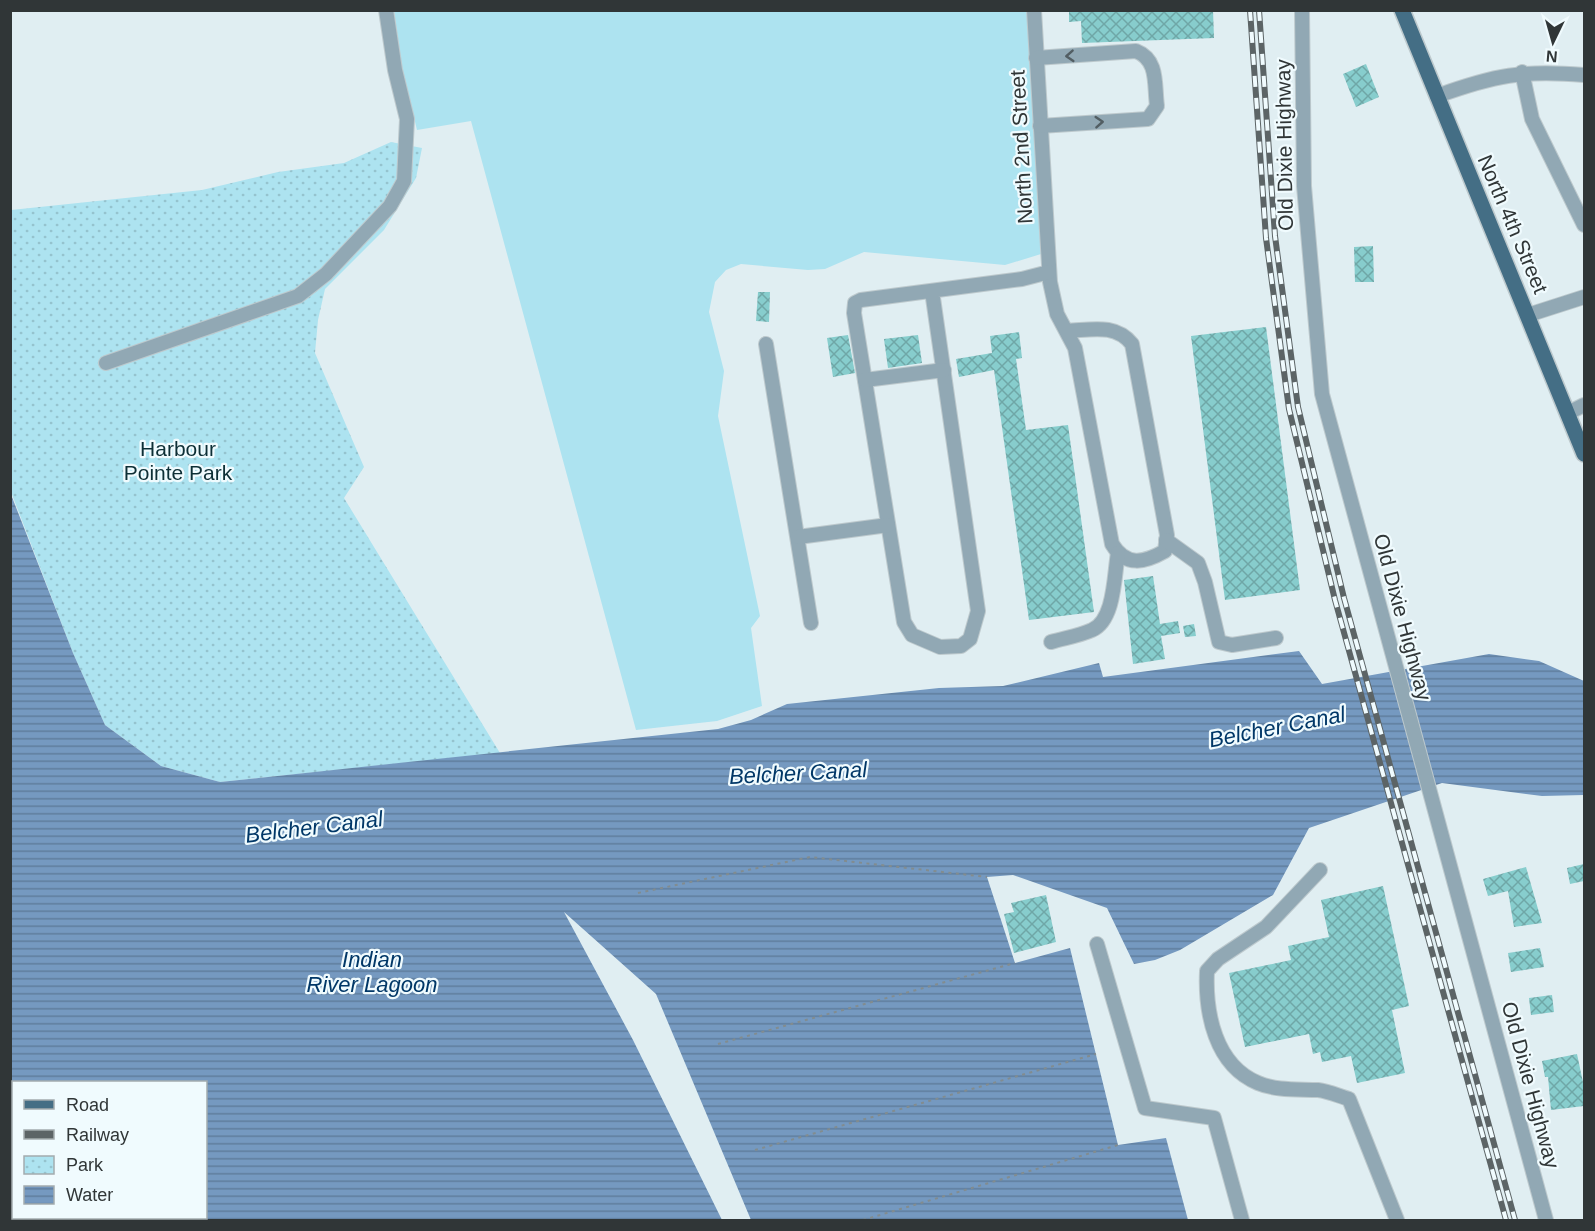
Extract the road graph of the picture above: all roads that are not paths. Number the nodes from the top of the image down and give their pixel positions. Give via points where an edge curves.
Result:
1 (386, 10) edge
2 (1034, 10) edge
3 (1302, 10) edge
4 (1402, 10) edge
5 (1036, 58) junction
6 (1522, 72) junction
7 (1584, 75) edge
8 (1437, 96) junction
9 (1040, 126) junction
10 (1584, 225) edge
11 (1049, 277) junction
12 (932, 291) junction
13 (1582, 296) edge
14 (1528, 315) junction
15 (1067, 331) junction
16 (766, 344) dead end
17 (106, 363) dead end
18 (944, 370) junction
19 (865, 380) junction
20 (1584, 405) edge
21 (1568, 413) junction
22 (1584, 454) edge
23 (888, 525) junction
24 (798, 537) junction
25 (1166, 540) junction
26 (1118, 554) junction
27 (812, 623) dead end
28 (1276, 638) dead end
29 (1051, 642) dead end
30 (1320, 870) dead end
31 (1097, 944) dead end
32 (1242, 1221) edge
33 (1397, 1221) edge
34 (1546, 1221) edge

1 - 17 street via 407,119 404,182 390,206 327,274 298,296
2 - 5 street, North 2nd Street
3 - 34 street, Old Dixie Highway via 1304,186 1322,394
4 - 8 main road, North 4th Street
5 - 9 street, North 2nd Street
9 -> 5 street via 1148,119 1157,106 1152,61 1136,51
6 - 7 street
6 - 8 street
6 - 10 street via 1532,118
8 - 14 main road, North 4th Street
9 - 11 street, North 2nd Street
11 - 12 street
11 - 15 street, North 2nd Street via 1057,314
12 - 18 street
12 - 19 street via 855,303
13 - 14 street
14 - 21 main road, North 4th Street
15 - 25 street via 1110,328 1125,335 1132,344
15 - 26 street, North 2nd Street via 1075,348 1112,543
16 - 24 street
18 - 19 street
18 - 23 street via 978,611 970,639 961,646 940,647 927,642 912,635 904,622
19 - 23 street
20 - 21 street
21 - 22 main road, North 4th Street
23 - 24 street
24 - 27 street
25 - 26 street via 1165,551 1148,561 1129,561
25 - 28 street via 1197,563 1219,642 1232,645
26 - 29 street via 1108,609 1100,624 1093,630
30 - 33 street via 1266,927 1218,959 1207,971 1206,995 1220,1051 1257,1083 1289,1090 1320,1090 1349,1099
31 - 32 street via 1145,1108 1214,1118

